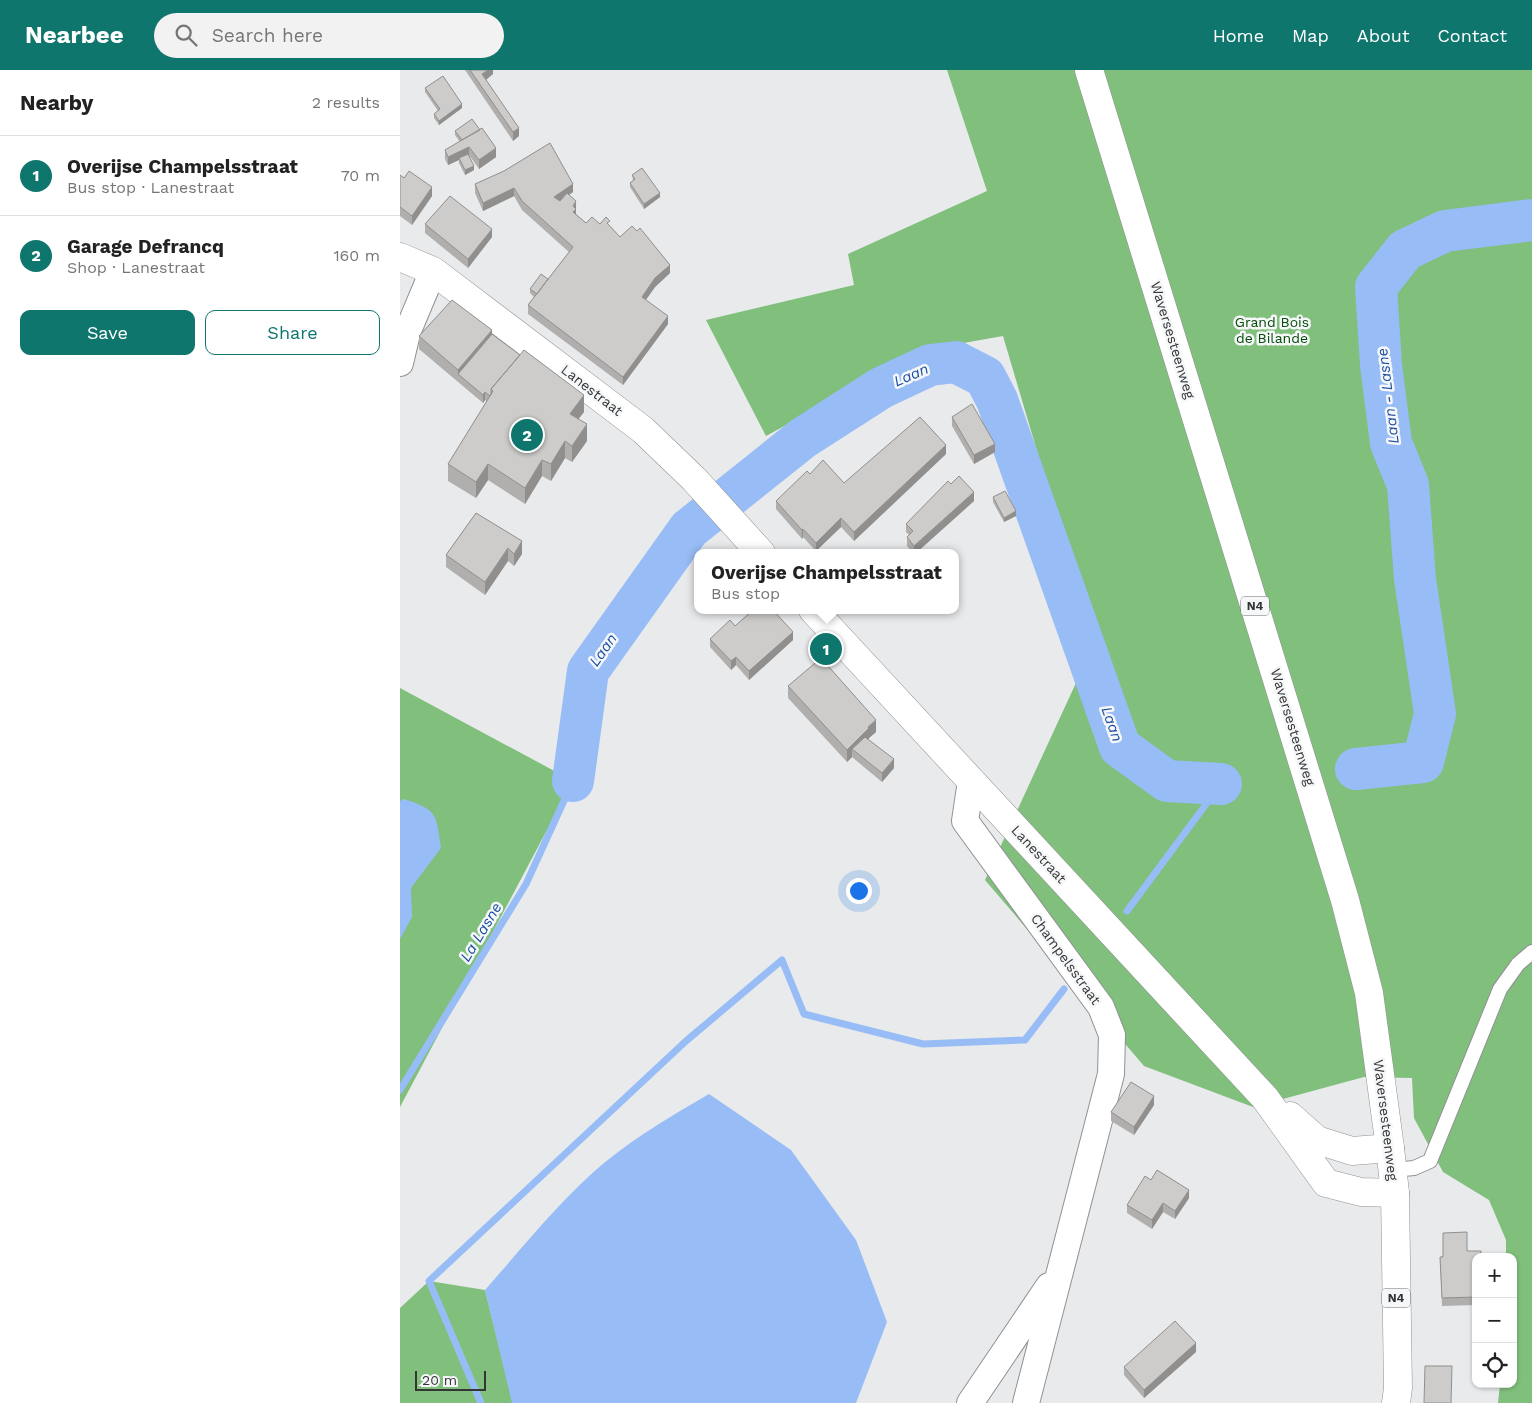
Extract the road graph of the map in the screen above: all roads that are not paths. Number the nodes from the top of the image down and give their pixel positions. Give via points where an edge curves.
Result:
1 (1089, 70) edge
2 (400, 257) edge
3 (433, 271) junction
4 (400, 363) edge
5 (753, 544) edge
6 (817, 614) edge
7 (971, 781) junction
8 (1532, 952) edge
9 (1264, 1098) junction
10 (1392, 1170) junction
11 (1059, 1271) junction
12 (970, 1403) edge
13 (1026, 1403) edge
14 (1396, 1403) edge

1 - 10 street, Waversesteenweg / N4 via 1345,900 1369,993
2 - 3 street, Lanestraat
3 - 4 street via 408,333
3 - 5 street, Lanestraat via 643,430
6 - 7 street, Lanestraat
7 - 9 street, Lanestraat
7 - 11 street, Champelsstraat via 965,821 1101,1007 1112,1035 1111,1074
8 - 10 lane via 1518,964 1500,989 1430,1161 1414,1168
9 - 10 street, Lanestraat via 1318,1140 1352,1151
9 - 10 street, Lanestraat via 1326,1183 1361,1192
10 - 14 street, Waversesteenweg / N4
11 - 12 street, Champelsstraat
11 - 13 street, Champelsstraat

